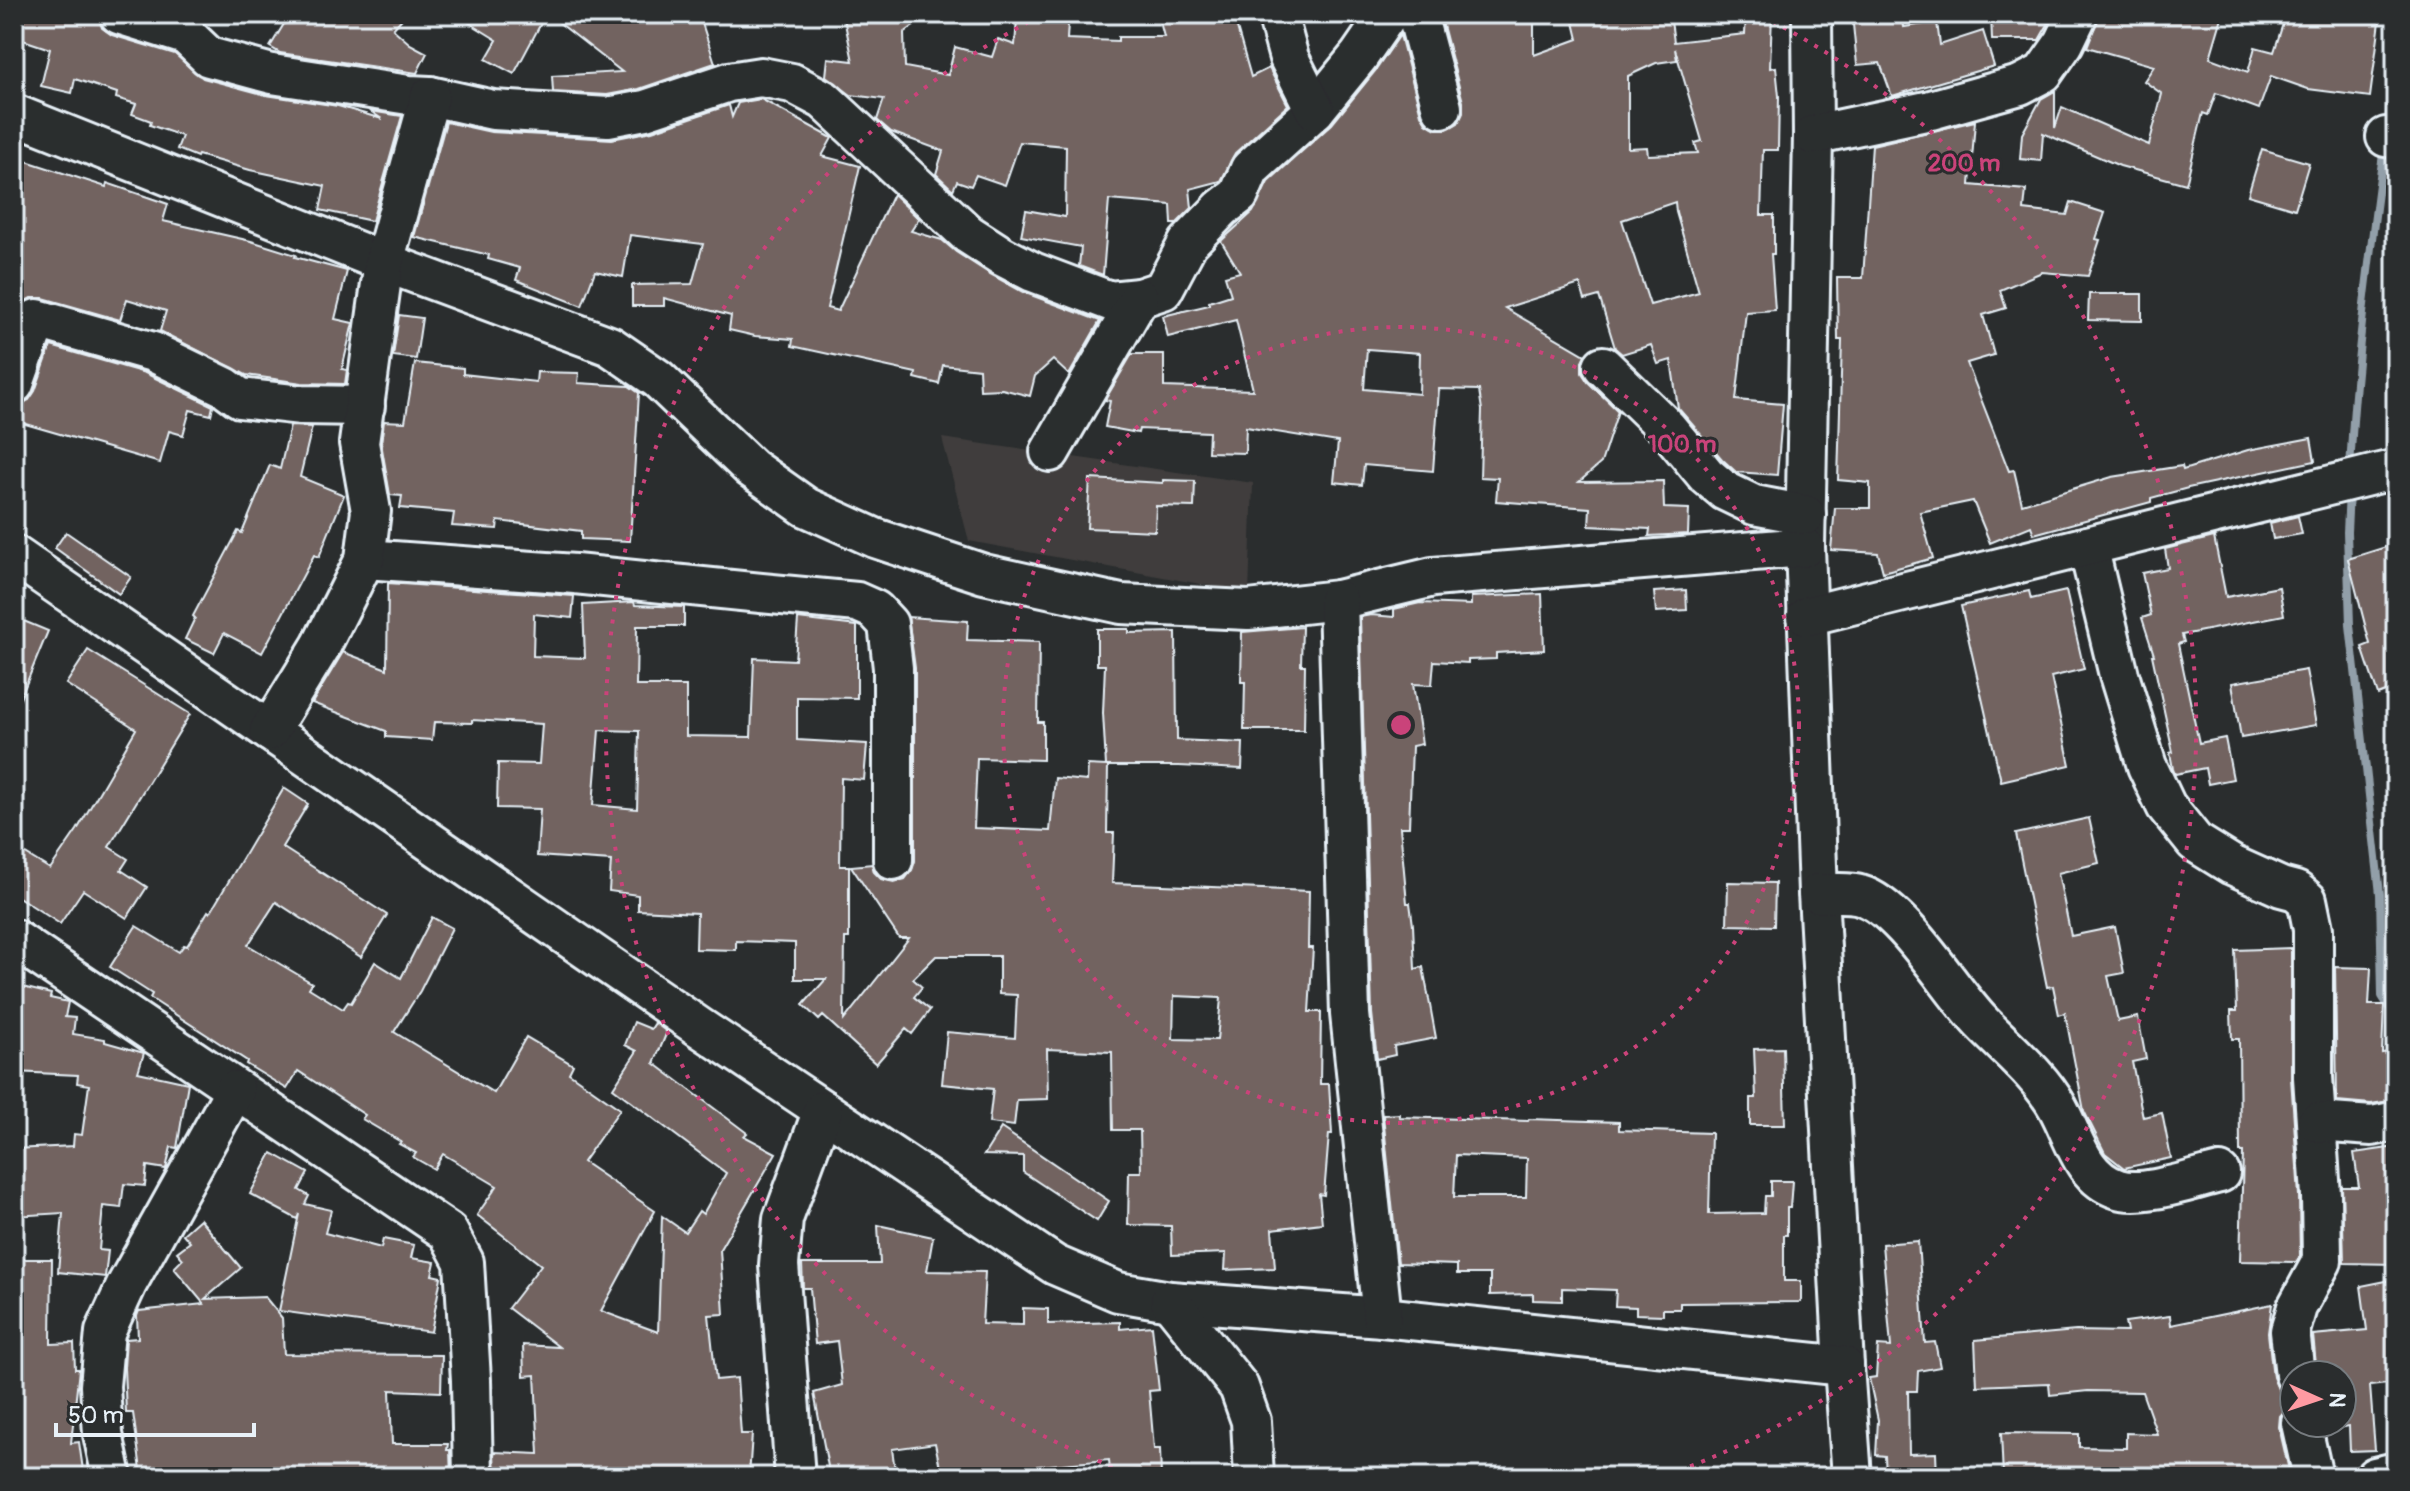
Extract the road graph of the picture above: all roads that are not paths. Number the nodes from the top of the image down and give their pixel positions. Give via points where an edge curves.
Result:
1 (119, 14) edge
2 (1277, 14) edge
3 (1388, 14) edge
4 (1417, 14) edge
5 (1812, 14) edge
6 (2078, 14) edge
7 (430, 96) junction
8 (1442, 108) dead end
9 (1315, 110) junction
10 (14, 114) edge
11 (1813, 135) junction
12 (384, 262) junction
13 (1139, 298) junction
14 (1603, 366) dead end
15 (14, 384) edge
16 (365, 406) junction
17 (1050, 452) dead end
18 (2364, 477) edge
19 (1805, 531) junction
20 (2088, 546) junction
21 (365, 559) junction
22 (18, 570) edge
23 (1338, 600) junction
24 (1807, 616) junction
25 (269, 731) junction
26 (893, 860) dead end
27 (1818, 893) junction
28 (14, 939) edge
29 (235, 1090) junction
30 (823, 1110) junction
31 (2396, 1121) edge
32 (2317, 1122) junction
33 (2220, 1173) dead end
34 (1170, 1301) junction
35 (1382, 1317) junction
36 (2293, 1359) edge
37 (1844, 1366) junction
38 (2305, 1439) edge
39 (2396, 1472) edge
40 (112, 1477) edge
41 (473, 1477) edge
42 (795, 1477) edge
43 (1254, 1477) edge
44 (1852, 1477) edge
45 (2313, 1477) edge
46 (2375, 1477) edge

1 - 7 street via 186,35 209,57 272,74
2 - 9 street via 1289,58
3 - 9 street
4 - 8 street
5 - 11 street
6 - 11 street via 2043,73 2020,85
7 - 12 street
7 - 13 street via 493,110 608,117 729,82 761,77 792,83 824,100 968,234 1002,256 1110,301
9 - 13 street via 1250,169 1239,195 1188,243 1163,290
10 - 12 street
11 - 19 street
12 - 16 street
12 - 23 street via 610,346 658,379 751,468 806,507 875,538 984,574 1121,604 1248,610
13 - 17 street
14 - 19 street via 1725,491
15 - 16 street via 37,319 153,352 240,398
16 - 21 street via 359,443 371,511
18 - 20 street
19 - 23 street via 1433,577
19 - 24 street
20 - 24 street
20 - 32 street via 2119,675 2147,766 2166,806 2195,842 2307,900 2313,929
21 - 25 street
21 - 26 street via 857,602 875,610 888,624 893,668
22 - 25 street
23 - 35 street via 1350,1014
24 - 27 street
25 - 30 street
27 - 33 street via 1860,895 1885,909 2038,1080 2094,1175 2117,1189 2137,1191
27 - 37 street
28 - 29 street
29 - 40 street via 105,1332 100,1386
29 - 41 street via 448,1232 464,1262
30 - 34 street via 1055,1265 1118,1292
30 - 42 street via 783,1219 779,1265
31 - 32 street via 2372,1126
32 - 36 street via 2322,1261 2297,1307 2290,1331
34 - 35 street
34 - 43 street via 1239,1387 1251,1421
35 - 37 street
37 - 44 street
38 - 45 street
39 - 46 street

